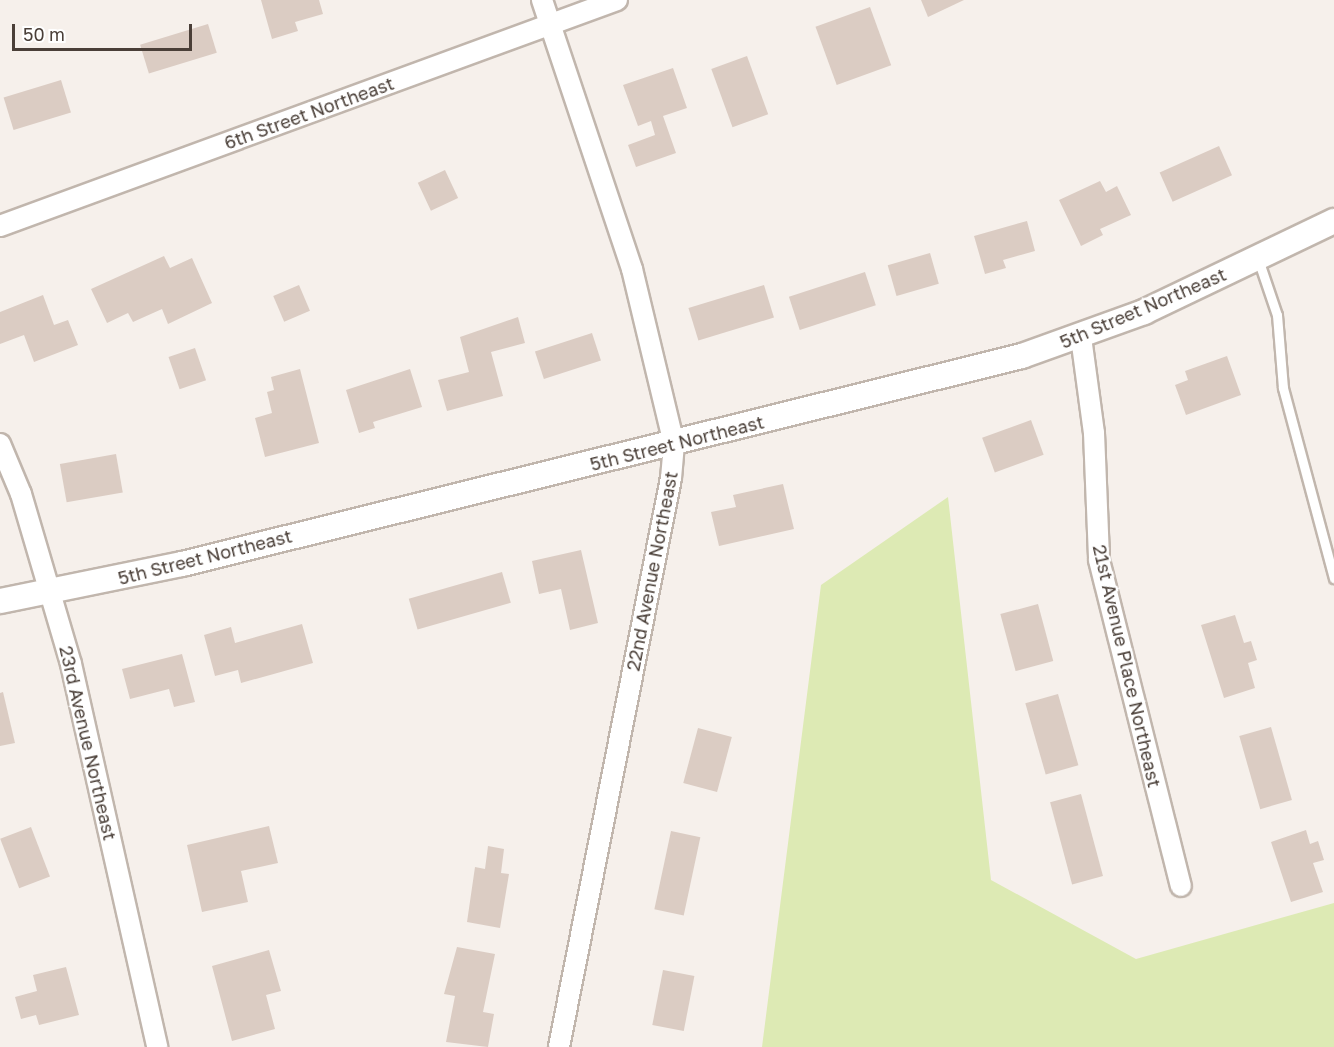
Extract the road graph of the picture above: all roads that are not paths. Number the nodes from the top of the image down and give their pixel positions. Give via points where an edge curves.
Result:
1 (542, 0) edge
2 (617, 0) edge
3 (550, 25) junction
4 (1334, 221) edge
5 (0, 226) edge
6 (1258, 259) junction
7 (1081, 337) junction
8 (0, 444) edge
9 (674, 444) junction
10 (1334, 578) edge
11 (49, 591) junction
12 (0, 601) edge
13 (1181, 885) dead end
14 (157, 1047) edge
15 (559, 1047) edge

1 - 3 street, 22nd Avenue Northeast
2 - 3 street, 6th Street Northeast
3 - 5 street, 6th Street Northeast
3 - 9 street, 22nd Avenue Northeast via 632,269
4 - 6 street, 5th Street Northeast
6 - 7 street, 5th Street Northeast
6 - 10 lane via 1277,315 1283,388
7 - 9 street, 5th Street Northeast via 973,370
7 - 13 street, 21st Avenue Place Northeast via 1094,433 1099,560
8 - 11 street, 23rd Avenue Northeast via 21,494
9 - 11 street, 5th Street Northeast via 182,564
9 - 15 street, 22nd Avenue Northeast via 671,478
11 - 12 street, 5th Street Northeast
11 - 14 street, 23rd Avenue Northeast via 85,719

